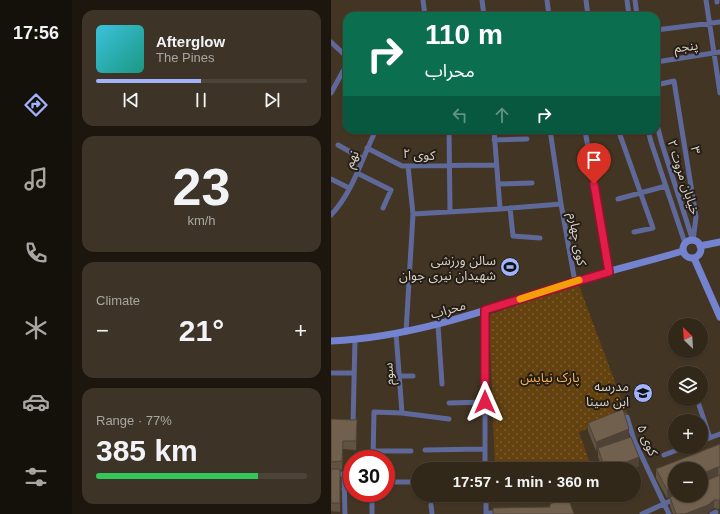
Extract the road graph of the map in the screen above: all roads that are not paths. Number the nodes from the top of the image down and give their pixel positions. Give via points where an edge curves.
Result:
1 (423, 0) edge
2 (482, 0) edge
3 (547, 0) edge
4 (587, 0) edge
5 (627, 0) edge
6 (635, 0) edge
7 (706, 0) edge
8 (424, 12) edge
9 (484, 12) edge
10 (548, 12) edge
11 (588, 12) edge
12 (628, 12) edge
13 (636, 12) edge
14 (720, 22) edge
15 (709, 23) junction
16 (660, 29) edge
17 (331, 42) edge
18 (720, 52) edge
19 (343, 53) edge
20 (714, 53) junction
21 (660, 61) edge
22 (343, 71) edge
23 (660, 83) edge
24 (331, 93) edge
25 (720, 93) edge
26 (374, 134) edge
27 (449, 134) edge
28 (493, 134) edge
29 (551, 134) edge
30 (586, 134) edge
31 (649, 134) edge
32 (660, 134) edge
33 (620, 135) dead end
34 (527, 139) dead end
35 (494, 140) junction
36 (338, 145) dead end
37 (367, 148) junction
38 (363, 159) junction
39 (497, 164) junction
40 (408, 166) junction
41 (449, 166) junction
42 (357, 173) junction
43 (331, 179) edge
44 (532, 183) dead end
45 (498, 184) junction
46 (666, 186) junction
47 (349, 188) junction
48 (641, 193) junction
49 (618, 199) dead end
50 (561, 204) junction
51 (383, 208) dead end
52 (510, 208) junction
53 (500, 209) junction
54 (450, 211) junction
55 (413, 214) junction
56 (331, 215) edge
57 (634, 232) dead end
58 (540, 238) dead end
59 (693, 241) junction
60 (720, 242) edge
61 (685, 243) junction
62 (700, 246) junction
63 (683, 251) junction
64 (694, 258) junction
65 (609, 272) junction
66 (575, 282) junction
67 (485, 310) junction
68 (720, 317) edge
69 (438, 324) junction
70 (406, 332) junction
71 (396, 333) junction
72 (355, 340) junction
73 (331, 341) edge
74 (331, 373) edge
75 (354, 373) junction
76 (399, 376) junction
77 (413, 376) dead end
78 (442, 384) dead end
79 (485, 402) junction
80 (449, 403) dead end
81 (700, 406) edge
82 (402, 413) junction
83 (627, 417) edge
84 (449, 419) dead end
85 (346, 425) edge
86 (720, 434) edge
87 (711, 438) junction
88 (708, 439) edge
89 (634, 440) junction
90 (627, 442) edge
91 (485, 448) junction
92 (373, 450) edge
93 (425, 450) dead end
94 (395, 451) edge
95 (411, 451) dead end
96 (668, 453) edge
97 (664, 455) dead end
98 (485, 462) edge
99 (331, 474) edge
100 (343, 474) edge
101 (395, 482) edge
102 (411, 482) edge
103 (668, 501) edge
104 (345, 502) edge
105 (372, 502) edge
106 (485, 502) edge
107 (664, 503) junction
108 (431, 505) dead end
109 (509, 512) edge
110 (345, 514) edge
111 (372, 514) edge
112 (432, 514) edge
113 (486, 514) edge
114 (642, 514) edge
115 (669, 514) edge

1 - 8 street
2 - 9 street
3 - 10 street
4 - 11 street
5 - 12 street
6 - 13 street
7 - 15 street
14 - 15 street
15 - 16 street
15 - 20 street
17 - 19 street
18 - 20 street, پنجم
20 - 21 street, پنجم
20 - 25 street
22 - 24 street
23 - 59 street, ۳ via 674,81 696,217
26 - 37 street, نهم
27 - 41 street
28 - 35 street
29 - 50 street, کوی چهارم
30 - 65 street
31 - 46 street, خیابان مروت ۲
32 - 59 street, خیابان مروت ۲
33 - 48 street
34 - 35 street
35 - 39 street
36 - 38 street
37 - 38 street, نهم
37 - 40 street, کوی ۲ via 402,166
38 - 42 street, نهم
39 - 41 street, کوی ۲
39 - 45 street
40 - 41 street, کوی ۲
40 - 55 street
41 - 54 street
42 - 47 street, نهم
42 - 51 street via 391,190
43 - 47 street
44 - 45 street
45 - 53 street
46 - 48 street
46 - 61 street, خیابان مروت ۲
47 - 56 street, نهم via 342,203
48 - 49 street
48 - 57 street via 653,228
50 - 52 street
50 - 66 street, کوی چهارم
52 - 53 street
52 - 58 street via 513,236
53 - 54 street
54 - 55 street
55 - 70 street
59 - 61 street
59 - 62 street
60 - 62 street
61 - 63 street
62 - 64 street via 700,252
63 - 64 street via 688,258
63 - 65 street, محراب
64 - 68 street
65 - 66 street, محراب
66 - 67 street, محراب
67 - 69 street, محراب
67 - 79 street
69 - 70 street, محراب
69 - 78 street
70 - 71 street, محراب
71 - 72 street, محراب
71 - 76 street, سوم
72 - 73 street, محراب
72 - 75 street
74 - 75 street
75 - 85 street via 353,425
76 - 77 street
76 - 82 street, سوم
79 - 80 street
79 - 91 street
81 - 87 street
82 - 84 street
82 - 92 street via 374,412
83 - 89 street, کوی ۵
86 - 87 street
87 - 88 street
89 - 90 street
89 - 107 street, کوی ۵
91 - 93 street
91 - 98 street
94 - 95 street
96 - 97 street
99 - 100 street
101 - 102 street
103 - 107 street
104 - 110 street
105 - 111 street
106 - 113 street
107 - 114 street
107 - 115 street, کوی ۵
108 - 112 street
109 - 113 street

